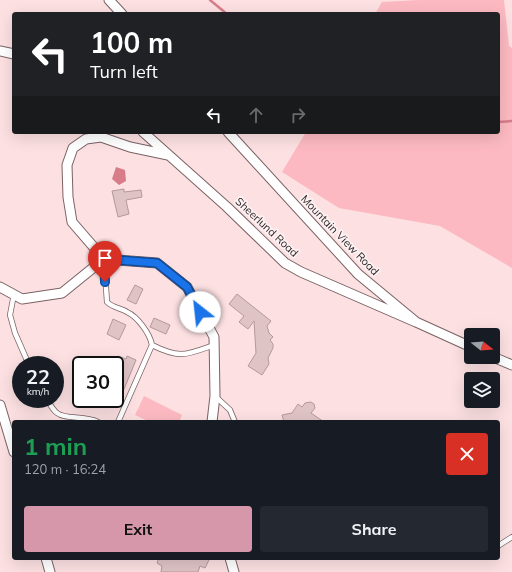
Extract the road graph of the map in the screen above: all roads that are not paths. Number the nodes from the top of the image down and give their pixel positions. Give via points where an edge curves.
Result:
1 (109, 0) edge
2 (120, 12) edge
3 (0, 51) edge
4 (12, 54) edge
5 (145, 134) edge
6 (230, 134) edge
7 (168, 155) junction
8 (104, 259) junction
9 (0, 287) edge
10 (14, 294) junction
11 (416, 322) junction
12 (464, 344) edge
13 (152, 345) junction
14 (214, 346) junction
15 (25, 356) edge
16 (500, 360) edge
17 (512, 365) edge
18 (215, 396) junction
19 (0, 405) edge
20 (53, 408) edge
21 (94, 420) edge
22 (119, 420) edge
23 (212, 420) edge
24 (234, 420) edge
25 (12, 445) edge
26 (512, 536) edge
27 (500, 545) edge
28 (47, 560) edge
29 (231, 560) edge
30 (50, 572) edge
31 (234, 572) edge

1 - 2 street
3 - 4 street
5 - 7 street, Sheerlund Road
6 - 11 street, Mountain View Road via 358,274
7 - 8 street via 130,147 101,136 86,139 73,148 67,165 72,222
7 - 11 street, Sheerlund Road via 228,207 285,263
8 - 10 street via 62,293 22,299
8 - 13 lane via 107,302 110,306 128,312 150,338
8 - 14 street via 157,263 187,287 214,337
9 - 10 street
10 - 15 lane via 10,315
11 - 12 street, Mountain View Road
13 - 14 lane via 168,353 179,354 190,354
13 - 22 lane
14 - 18 street
16 - 17 street
18 - 23 street
18 - 24 lane via 230,410
19 - 25 street
20 - 21 lane via 66,417 87,417
26 - 27 lane
28 - 30 street
29 - 31 street

